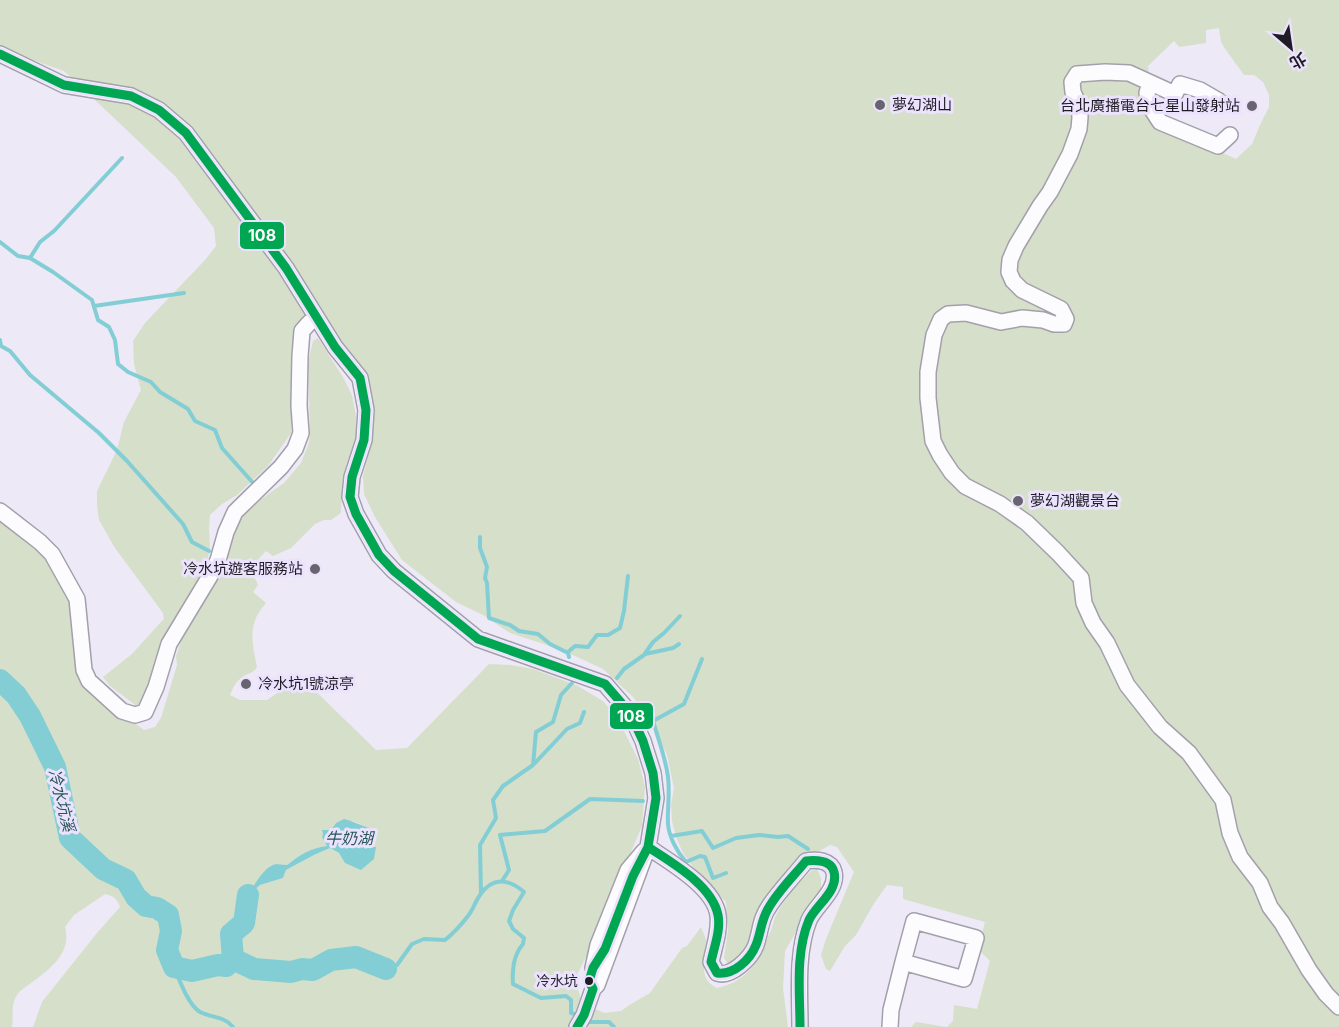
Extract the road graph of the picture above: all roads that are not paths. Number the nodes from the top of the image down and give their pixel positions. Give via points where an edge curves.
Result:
1 (0, 54) edge
2 (1150, 83) junction
3 (1219, 101) dead end
4 (1230, 135) dead end
5 (315, 317) junction
6 (0, 511) edge
7 (648, 847) junction
8 (598, 945) junction
9 (903, 962) junction
10 (593, 968) junction
11 (593, 989) junction
12 (1339, 1007) edge
13 (894, 1025) edge
14 (577, 1027) edge
15 (800, 1027) edge

1 - 5 street via 64,85 131,96 159,110 186,133 286,268
2 - 3 street via 1175,94 1180,84
2 - 4 street via 1149,105 1160,122 1218,146
2 - 12 street via 1118,71 1077,74 1072,82 1079,106 1079,129 1050,192 1016,246 1009,272 1022,290 1061,309 1066,319 1064,324 1022,318 1001,322 966,313 948,314 941,319 928,372 933,441 952,473 965,486 1027,523 1081,578 1084,603 1127,684 1160,727 1189,753 1223,800 1240,857 1260,883 1270,907 1309,970
5 - 6 street via 303,331 301,434 295,449 236,513 210,576 170,644 145,712 135,715 122,711 89,681 84,670 76,599 52,554
5 - 7 street via 360,378 366,410 364,440 350,497 379,555 478,639 605,684 630,713 653,773 656,798
7 - 8 street via 628,870
7 - 10 street via 605,949
7 - 11 street
7 - 15 street via 709,894 718,912 719,928 711,962 722,975 734,972 755,947 771,904 806,861 815,859 831,866 833,886 810,918 803,939
8 - 10 street
8 - 11 street via 585,980
9 - 9 street via 914,921 976,939 964,979
9 - 13 street via 896,987
10 - 11 street via 589,981
11 - 14 street

